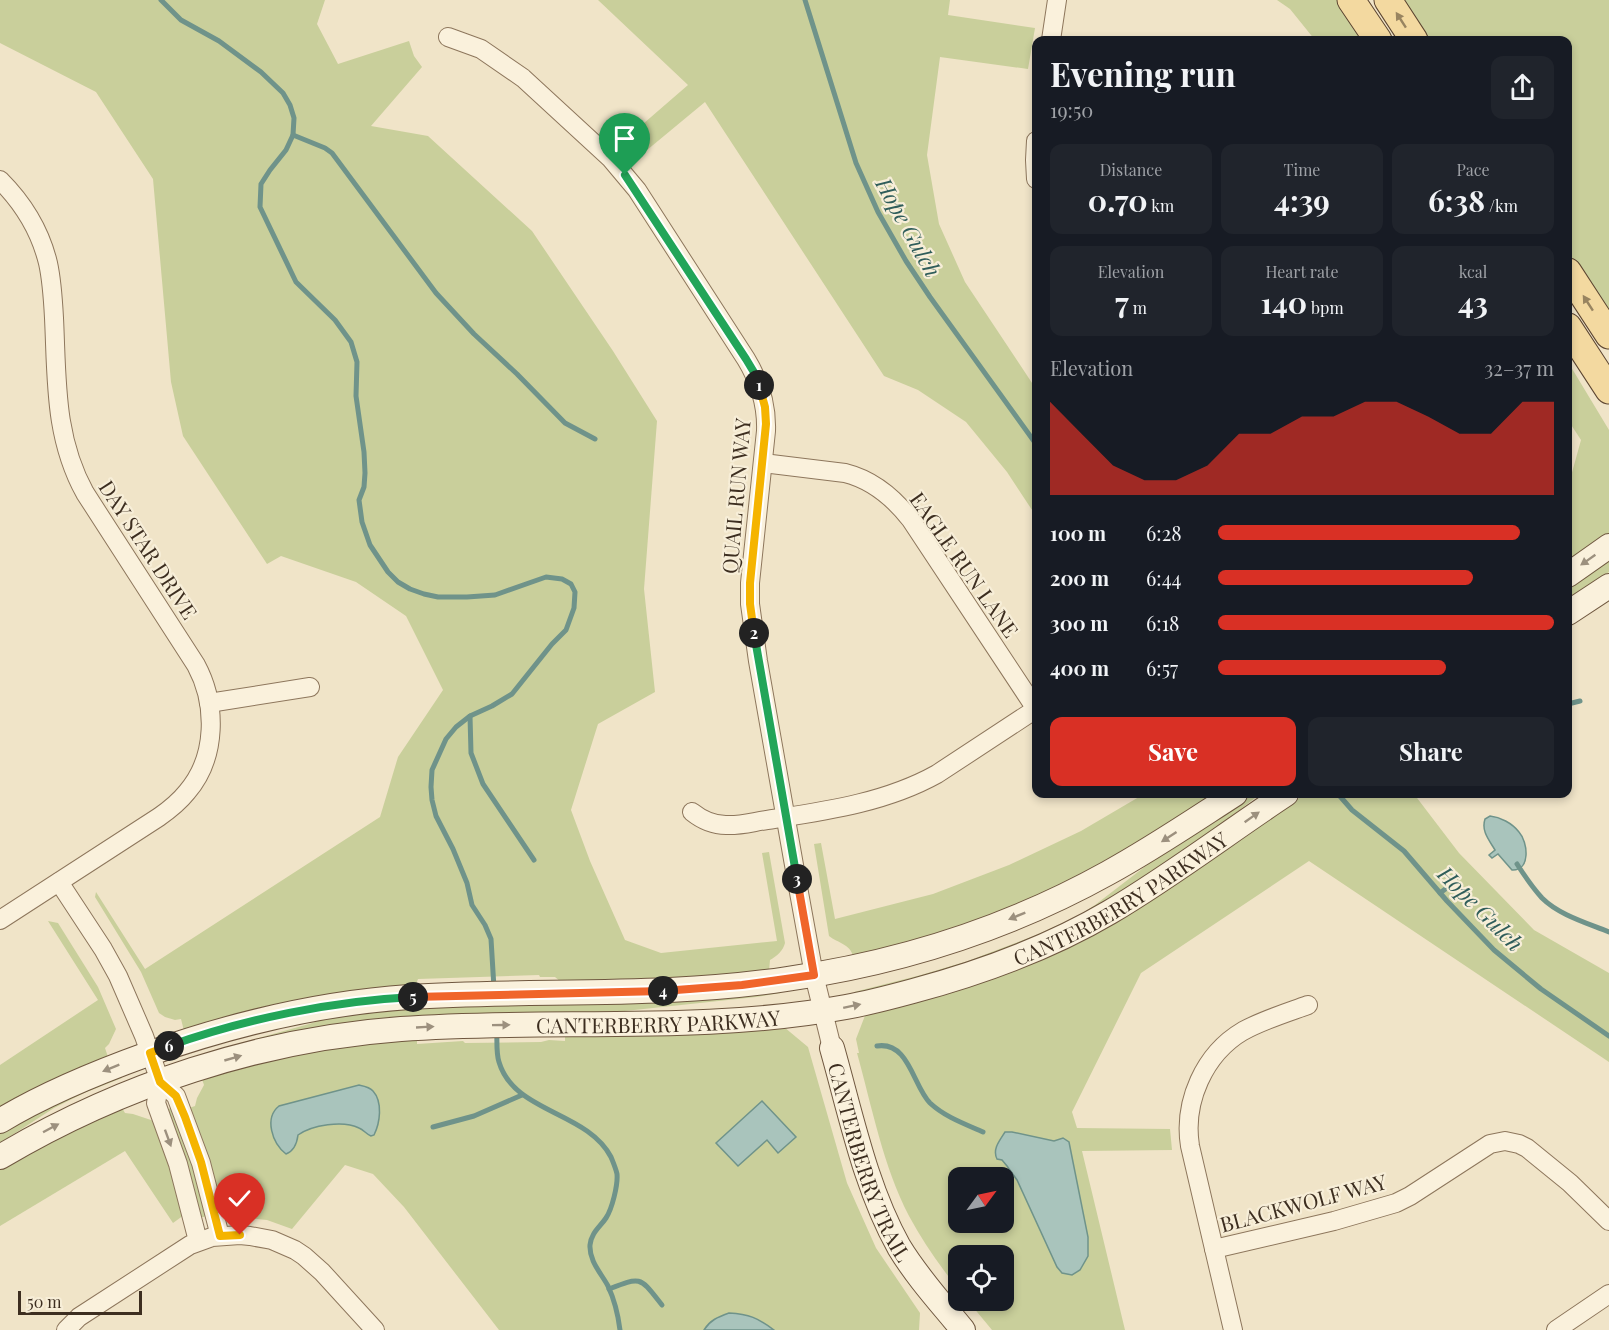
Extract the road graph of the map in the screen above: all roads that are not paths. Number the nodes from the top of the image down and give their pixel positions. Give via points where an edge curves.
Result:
1 (1057, 0) edge
2 (1351, 0) edge
3 (1388, 0) edge
4 (1052, 36) edge
5 (1375, 36) edge
6 (1411, 36) edge
7 (448, 38) dead end
8 (0, 180) edge
9 (1572, 278) edge
10 (1572, 333) edge
11 (1609, 335) edge
12 (1609, 390) edge
13 (763, 463) junction
14 (1609, 546) edge
15 (1572, 572) edge
16 (1609, 586) edge
17 (1572, 610) edge
18 (310, 687) dead end
19 (209, 703) junction
20 (1032, 703) edge
21 (1032, 712) edge
22 (1229, 798) edge
23 (1278, 798) edge
24 (692, 812) dead end
25 (786, 817) junction
26 (59, 882) junction
27 (0, 920) edge
28 (814, 975) junction
29 (1308, 1005) dead end
30 (823, 1011) junction
31 (832, 1048) joint
32 (150, 1053) junction
33 (160, 1082) junction
34 (0, 1121) edge
35 (0, 1157) edge
36 (1609, 1221) edge
37 (220, 1236) junction
38 (198, 1241) junction
39 (1214, 1249) junction
40 (1609, 1294) edge
41 (66, 1330) edge
42 (375, 1330) edge
43 (963, 1330) edge
44 (1233, 1330) edge
45 (1556, 1330) edge

1 - 4 street
2 - 5 main road
6 -> 3 main road
7 - 13 street, QUAIL RUN WAY via 481,49 523,78 611,159 630,182 755,374 766,417
8 - 19 street, DAY STAR DRIVE via 27,213 48,262 60,417 72,469 196,665
11 -> 9 main road
10 - 12 main road
13 - 20 street, EAGLE RUN LANE via 845,473 887,494 911,520
13 - 25 street, QUAIL RUN WAY via 750,604
14 -> 15 street
16 - 17 street
18 - 19 street
19 - 26 street, DAY STAR DRIVE via 209,746 200,773 188,791 159,817
21 - 25 street via 922,782 876,799
22 -> 28 street, CANTERBERRY PARKWAY via 1107,874 1037,908 929,947
30 -> 23 street, CANTERBERRY PARKWAY via 957,978 1063,937 1128,900
24 - 25 street via 702,820 733,826
25 - 28 street, QUAIL RUN WAY
26 - 27 street, DAY STAR DRIVE
26 - 32 street via 115,970
28 - 30 street, CANTERBERRY TRAIL
28 - 32 street, CANTERBERRY PARKWAY via 647,992 375,1000 289,1014 217,1031
29 - 39 street via 1250,1027 1233,1038 1209,1064 1193,1095 1188,1138
30 - 31 street, CANTERBERRY TRAIL
33 -> 30 street, CANTERBERRY PARKWAY via 281,1046 362,1032 460,1026 683,1023
31 - 43 street, CANTERBERRY TRAIL via 863,1161 885,1220 922,1280
32 - 33 street
32 -> 34 street, CANTERBERRY PARKWAY
35 -> 33 street, CANTERBERRY PARKWAY via 70,1119
33 - 37 street via 176,1096 185,1117
33 -> 38 street via 156,1103 178,1164
36 - 39 street, BLACKWOLF WAY via 1549,1165 1506,1133 1396,1203
37 - 38 street
37 - 42 street via 259,1237 295,1250 314,1263
38 - 41 street via 79,1317
39 - 44 street
40 - 45 street

